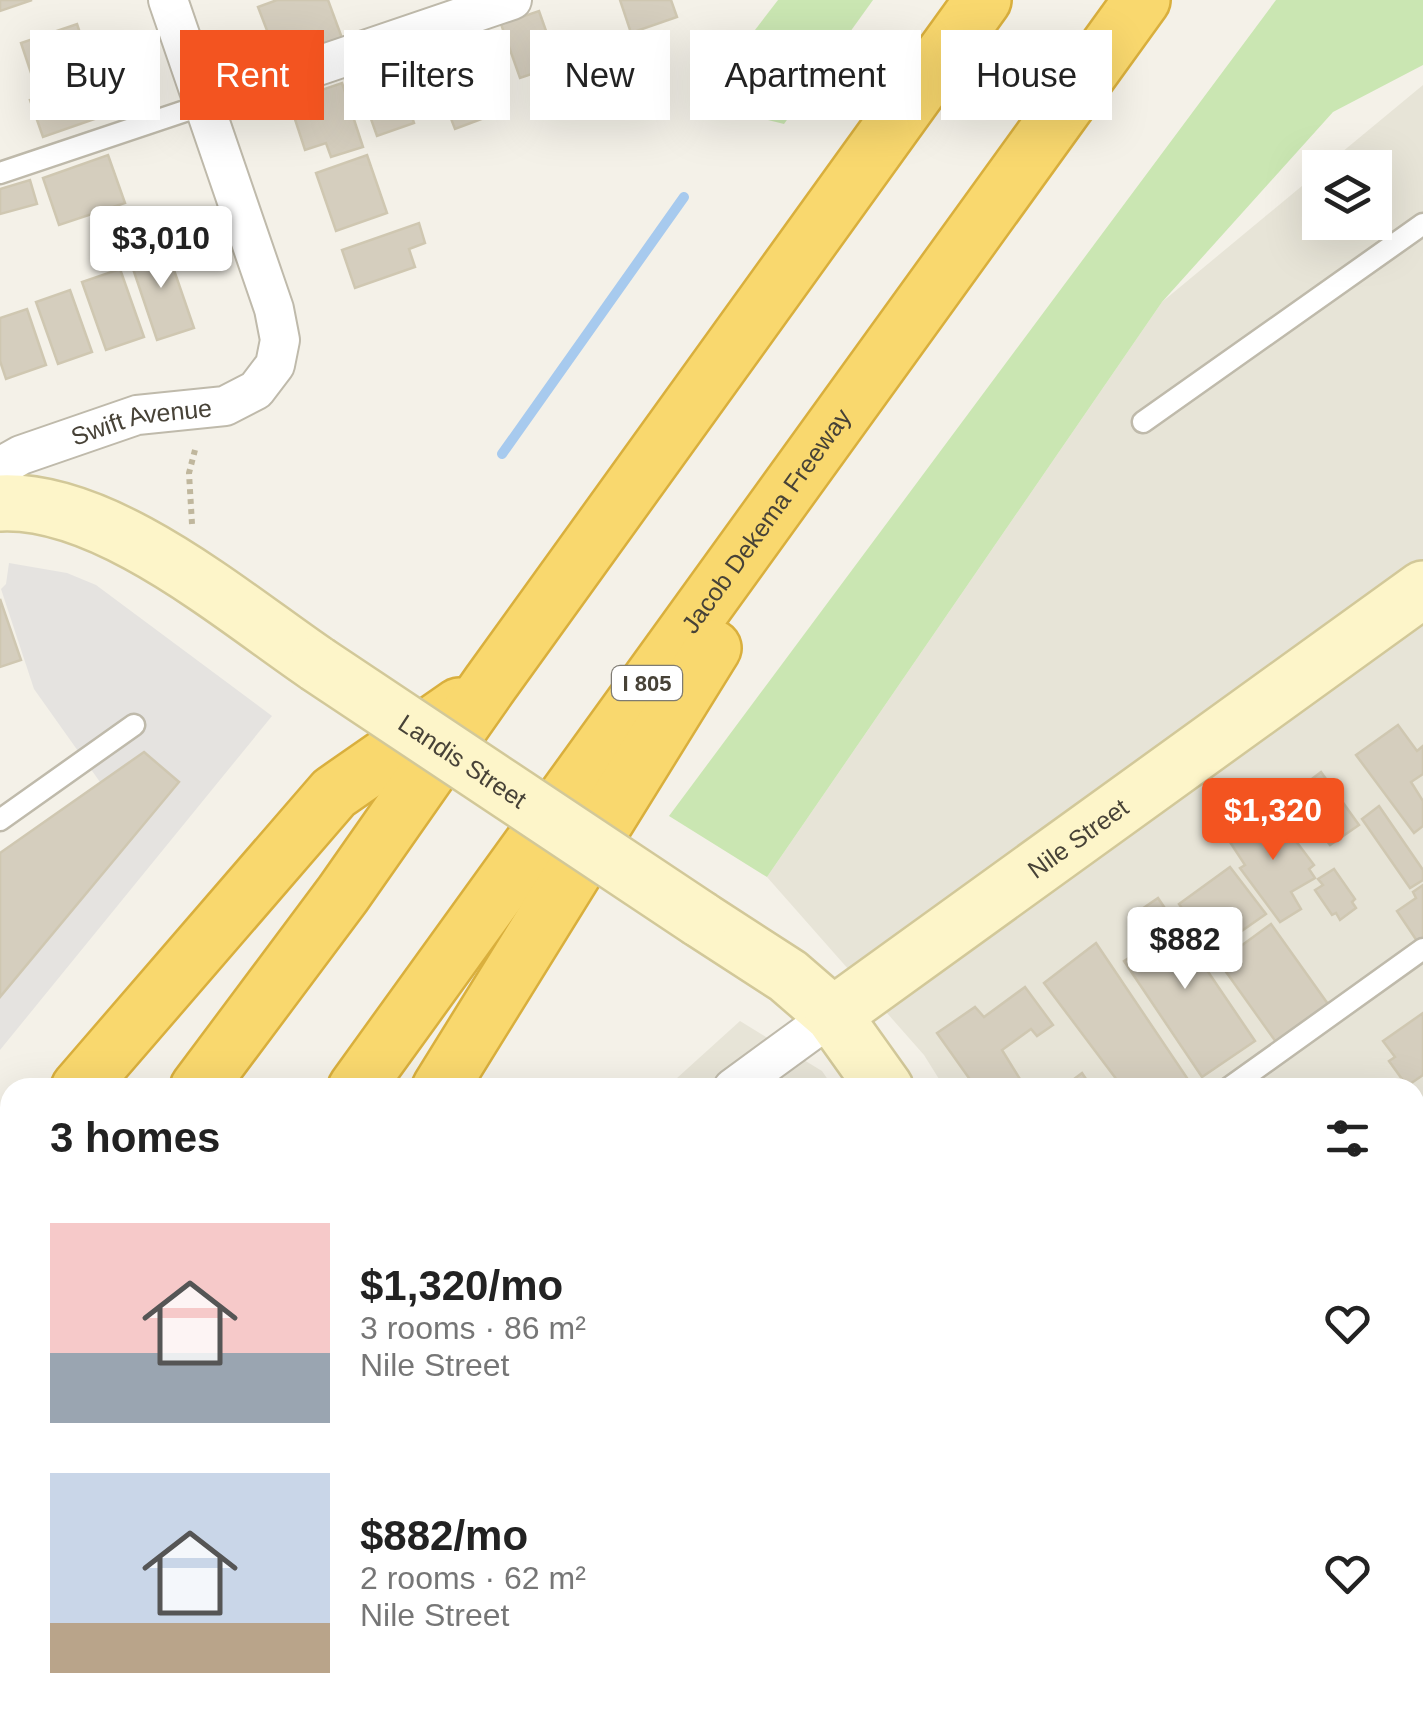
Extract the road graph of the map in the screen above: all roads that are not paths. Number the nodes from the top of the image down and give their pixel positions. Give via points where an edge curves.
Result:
1 (168, 0) edge
2 (512, 0) edge
3 (983, 0) edge
4 (1142, 0) edge
5 (180, 36) edge
6 (324, 63) edge
7 (180, 112) edge
8 (209, 120) edge
9 (0, 173) edge
10 (1423, 224) edge
11 (940, 280) junction
12 (1143, 422) dead end
13 (0, 467) edge
14 (0, 503) edge
15 (1423, 589) edge
16 (490, 684) junction
17 (134, 725) dead end
18 (0, 820) edge
19 (1423, 949) edge
20 (833, 1015) junction
21 (88, 1078) edge
22 (206, 1078) edge
23 (363, 1078) edge
24 (446, 1078) edge
25 (746, 1078) edge
26 (878, 1078) edge
27 (1242, 1078) edge

1 - 5 street
2 - 6 street
3 - 16 highway
4 - 11 highway, Jacob Dekema Freeway / I 805
7 - 9 lane
8 - 13 street, Swift Avenue via 274,309 280,340 275,364 256,390 225,406 137,415
10 - 12 lane
11 - 23 highway, Jacob Dekema Freeway / I 805
11 - 24 highway
14 - 20 main road, Landis Street, bridge via 78,515 145,548 788,976
15 - 20 main road, Nile Street
16 - 21 highway via 334,793
16 - 22 highway
17 - 18 lane
19 - 27 lane
20 - 25 street, Nile Street
20 - 26 main road, Landis Street

